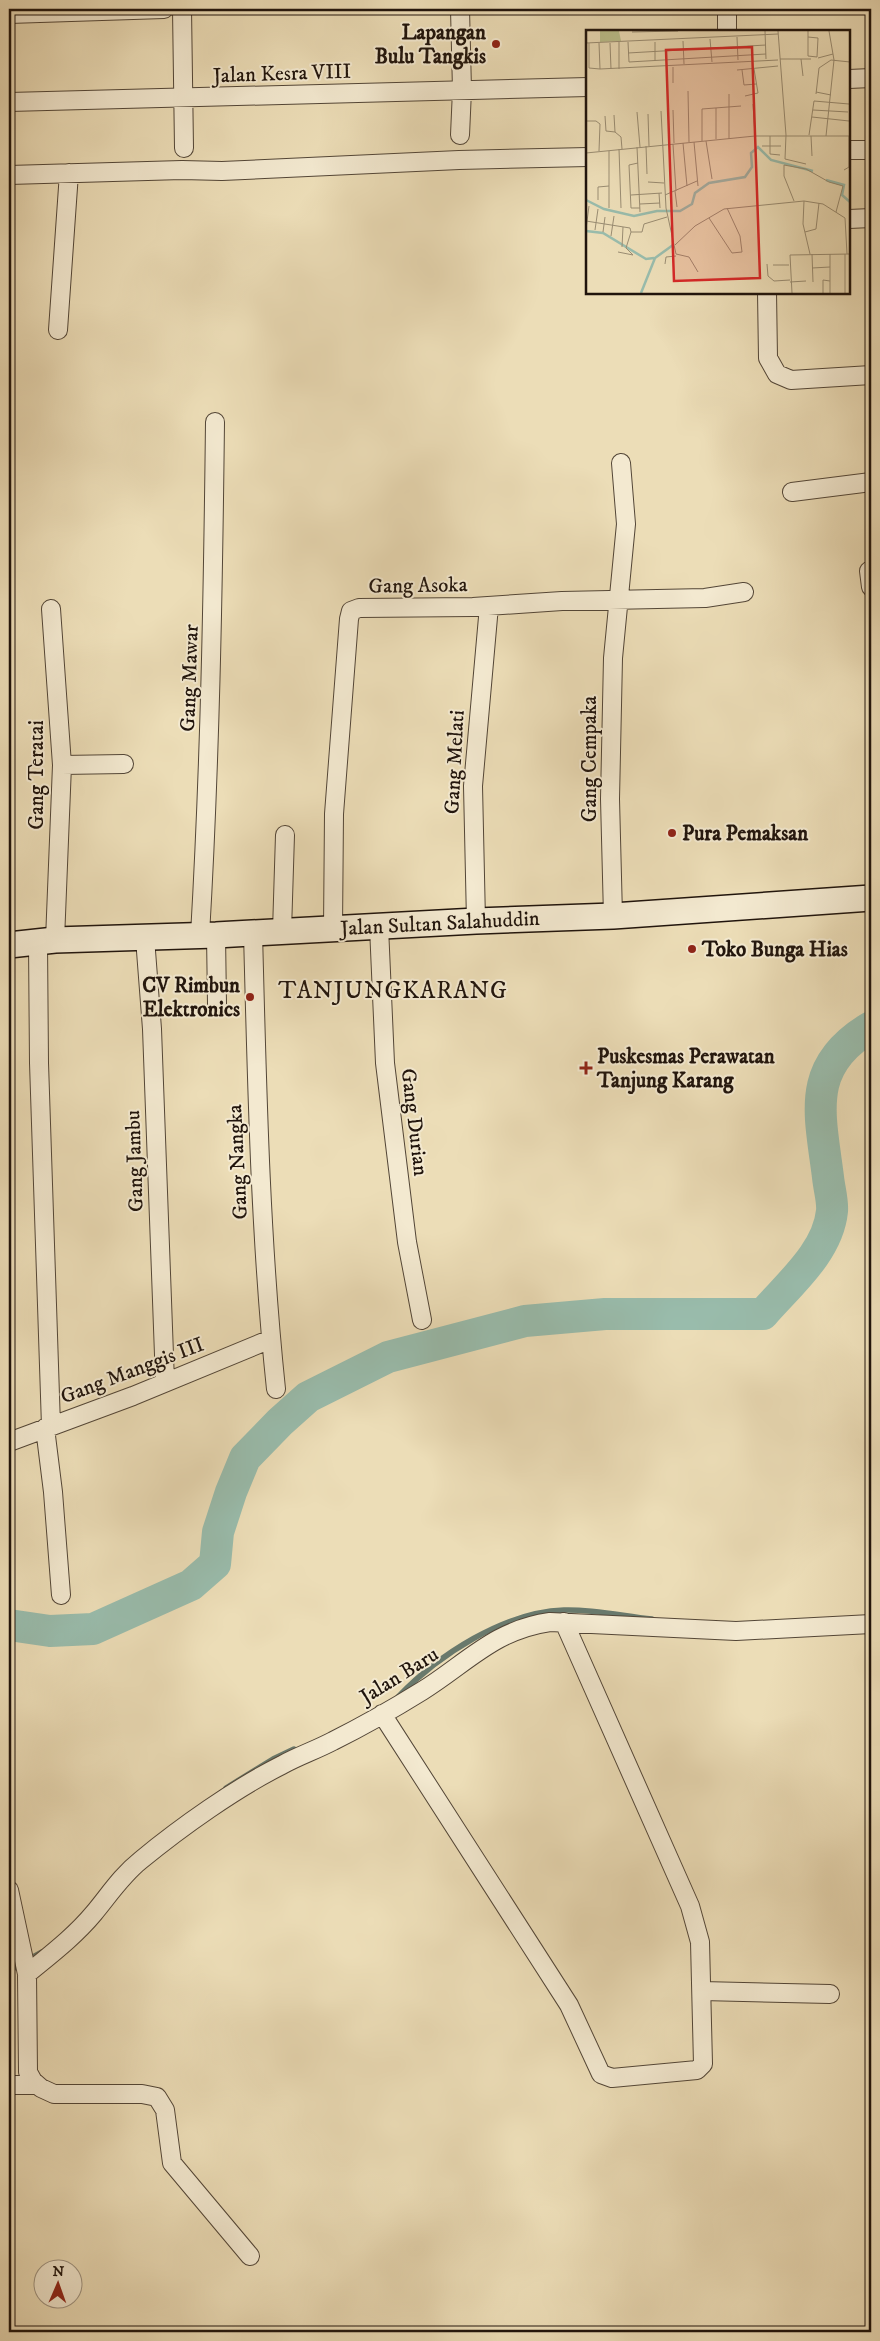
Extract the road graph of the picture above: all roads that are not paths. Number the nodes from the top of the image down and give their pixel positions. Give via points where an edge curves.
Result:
1 (164, 9) edge
2 (182, 9) edge
3 (460, 9) edge
4 (727, 9) edge
5 (9, 14) edge
6 (727, 30) edge
7 (871, 78) edge
8 (850, 79) edge
9 (586, 87) edge
10 (462, 90) junction
11 (184, 99) junction
12 (9, 102) edge
13 (460, 135) dead end
14 (184, 148) dead end
15 (850, 150) edge
16 (871, 150) edge
17 (586, 157) edge
18 (69, 173) junction
19 (9, 175) edge
20 (871, 218) edge
21 (850, 219) edge
22 (767, 294) edge
23 (58, 330) dead end
24 (871, 375) edge
25 (215, 422) dead end
26 (621, 463) dead end
27 (871, 482) edge
28 (792, 492) dead end
29 (744, 592) dead end
30 (617, 602) junction
31 (489, 606) junction
32 (51, 609) dead end
33 (124, 764) dead end
34 (62, 765) junction
35 (286, 835) dead end
36 (871, 898) edge
37 (613, 916) junction
38 (476, 920) junction
39 (379, 927) junction
40 (333, 928) junction
41 (282, 931) junction
42 (253, 933) junction
43 (208, 935) junction
44 (145, 938) junction
45 (47, 941) junction
46 (9, 945) edge
47 (217, 1004) dead end
48 (422, 1320) dead end
49 (271, 1339) junction
50 (165, 1382) junction
51 (276, 1389) dead end
52 (48, 1427) junction
53 (9, 1442) edge
54 (60, 1595) dead end
55 (564, 1622) junction
56 (871, 1624) edge
57 (382, 1714) junction
58 (9, 1890) edge
59 (25, 1962) junction
60 (702, 1992) junction
61 (830, 1994) dead end
62 (9, 2085) edge
63 (37, 2085) junction
64 (250, 2256) dead end

1 - 5 street
2 - 11 street
3 - 10 street
4 - 6 street
7 - 8 street
9 - 10 street, Jalan Kesra VIII
10 - 11 street, Jalan Kesra VIII
10 - 13 street
11 - 12 street, Jalan Kesra VIII
11 - 14 street
15 - 16 street
17 - 18 street via 222,171
18 - 19 street
18 - 23 street
20 - 21 street
22 - 24 street via 768,358 780,377 791,380
25 - 43 street, Gang Mawar
26 - 30 street, Gang Cempaka via 626,524
27 - 28 street
29 - 30 street, Gang Asoka via 705,598
30 - 31 street, Gang Asoka via 562,601
30 - 37 street, Gang Cempaka via 610,799
31 - 38 street, Gang Melati via 473,786
31 - 40 street, Gang Asoka via 359,608 351,611 334,814
32 - 34 street, Gang Teratai
33 - 34 street
34 - 45 street, Gang Teratai
35 - 41 street
36 - 37 main road, Jalan Sultan Salahuddin
37 - 38 main road, Jalan Sultan Salahuddin
38 - 39 main road, Jalan Sultan Salahuddin
39 - 40 main road, Jalan Sultan Salahuddin
39 - 48 street, Gang Durian via 385,1063 408,1242
40 - 41 main road, Jalan Sultan Salahuddin
41 - 42 main road, Jalan Sultan Salahuddin
42 - 43 main road, Jalan Sultan Salahuddin
42 - 49 street, Gang Nangka via 257,1124
43 - 44 main road, Jalan Sultan Salahuddin
43 - 47 street, Gang Mawar
44 - 45 main road, Jalan Sultan Salahuddin
44 - 50 street, Gang Jambu via 152,1029
45 - 46 main road, Jalan Sultan Salahuddin
45 - 52 street, Gang Teratai via 39,1062
49 - 50 street, Gang Manggis III
49 - 51 street, Gang Nangka
50 - 52 street, Gang Manggis III
52 - 53 street, Gang Manggis III
52 - 54 street, Gang Teratai
55 - 56 street, Jalan Baru via 736,1631
55 - 57 street, Jalan Baru via 533,1624 506,1634
55 - 60 street via 690,1906 700,1942
57 - 59 street, Jalan Baru via 281,1765 238,1791 141,1860 116,1884 70,1939
57 - 60 street via 569,2005 603,2075 612,2078 690,2072 700,2068 704,2047
58 - 59 street
59 - 63 street via 27,2066
60 - 61 street
62 - 63 street
63 - 64 street via 54,2094 149,2094 157,2097 166,2110 172,2163

